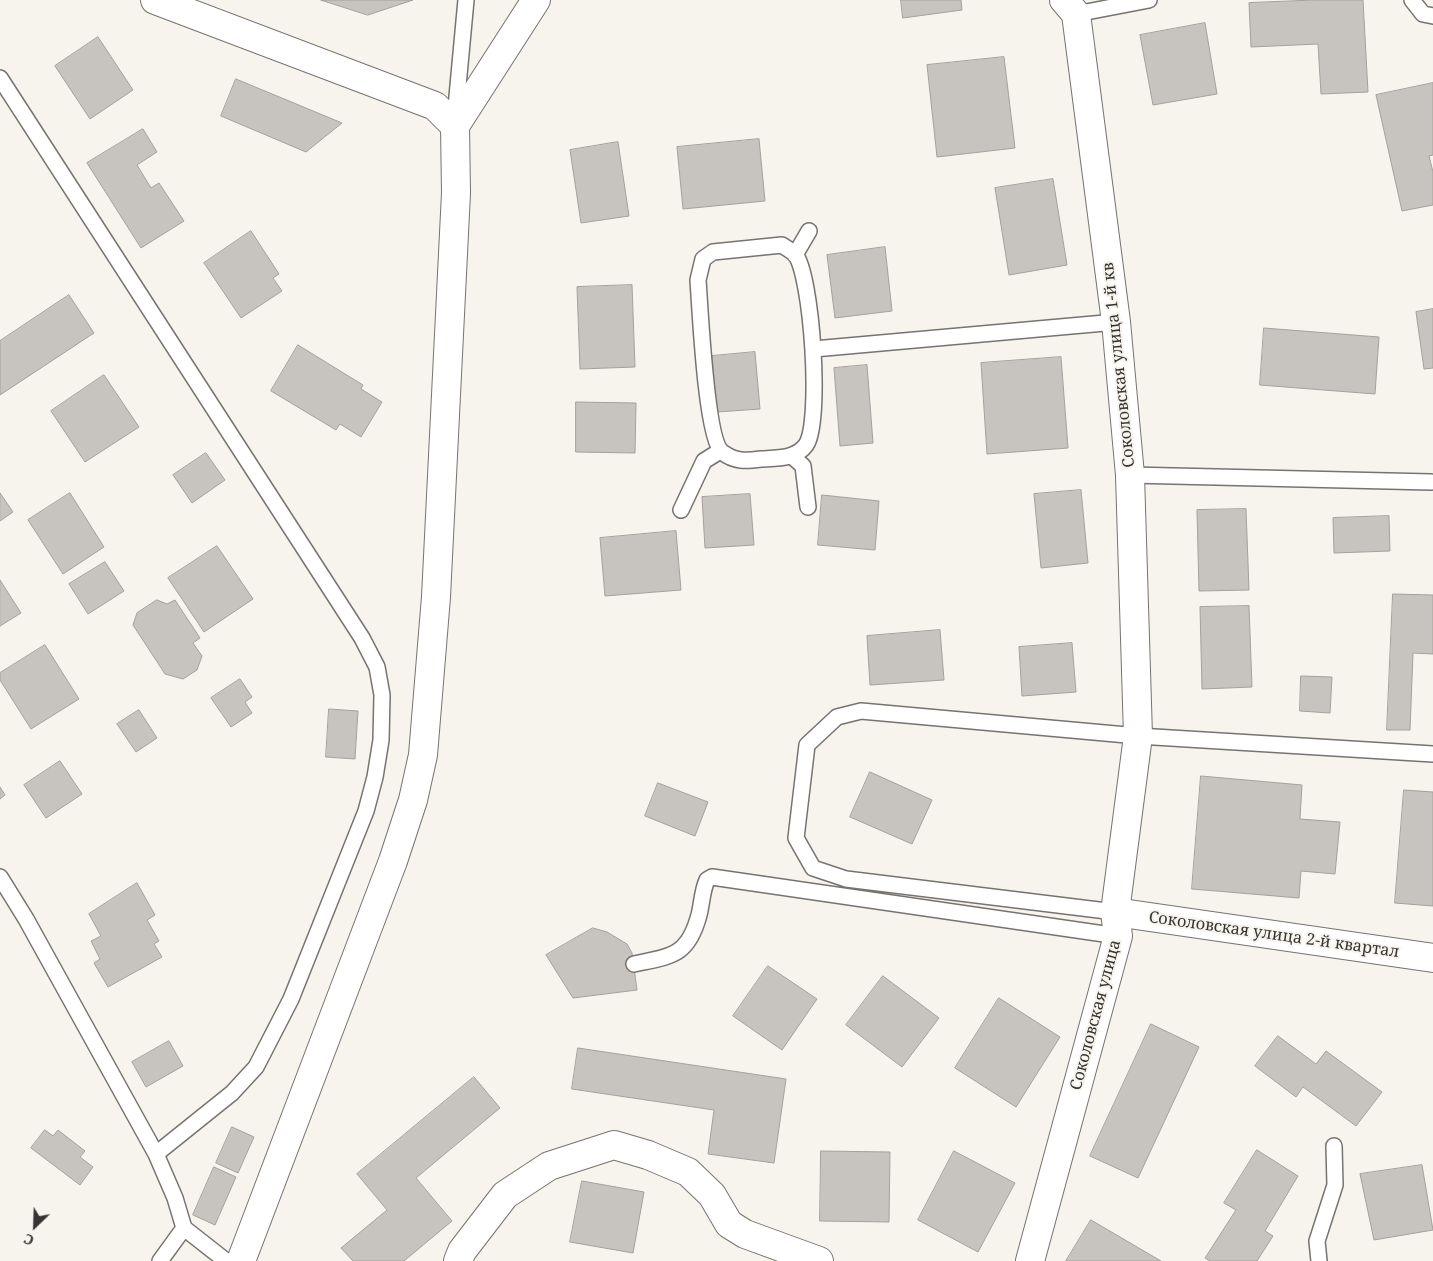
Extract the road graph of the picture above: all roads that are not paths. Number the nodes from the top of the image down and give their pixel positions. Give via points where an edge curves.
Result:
1 (155, 0) edge
2 (466, 0) edge
3 (536, 0) edge
4 (1149, 0) edge
5 (1412, 0) edge
6 (1070, 7) edge
7 (1433, 16) edge
8 (0, 78) edge
9 (455, 126) junction
10 (809, 231) dead end
11 (795, 255) junction
12 (1116, 322) junction
13 (814, 349) junction
14 (720, 451) junction
15 (792, 456) junction
16 (1130, 475) junction
17 (1433, 483) edge
18 (808, 507) dead end
19 (681, 510) dead end
20 (1138, 736) junction
21 (1433, 754) edge
22 (0, 877) edge
23 (1116, 924) junction
24 (1433, 958) edge
25 (634, 964) dead end
26 (1334, 1146) dead end
27 (156, 1154) junction
28 (184, 1228) junction
29 (160, 1261) edge
30 (226, 1261) edge
31 (241, 1261) edge
32 (458, 1261) edge
33 (819, 1261) edge
34 (1030, 1261) edge
35 (1319, 1261) edge

1 - 9 street via 435,106
2 - 9 lane
3 - 9 street
4 - 6 lane
5 - 7 lane via 1423,14
6 - 12 street, Соколовская улица 1-й кв
8 - 27 lane via 362,638 376,667 382,695 381,740 366,811 291,999 250,1074 232,1093
9 - 31 street via 456,193 437,567 423,755 413,800 393,861
10 - 11 lane
11 - 13 lane via 801,269
11 - 14 lane via 782,245 713,252 703,259 698,280 711,427
12 - 13 lane
12 - 16 street, Соколовская улица 1-й кв
13 - 15 lane via 814,423 806,445
14 - 15 lane via 739,462
14 - 19 lane via 704,461
15 - 18 lane via 803,466
16 - 17 lane
16 - 20 street, Соколовская улица 1-й кв
20 - 21 lane
20 - 23 street, Соколовская улица
20 - 23 lane via 861,711 836,718 808,745 796,838 813,868 846,879
22 - 27 lane
23 - 24 street, Соколовская улица 2-й квартал
23 - 25 lane via 712,877 706,880 690,941 679,952
23 - 34 street, Соколовская улица
26 - 35 lane via 1335,1185 1317,1241
27 - 28 lane
28 - 29 lane
28 - 30 lane
32 - 33 street via 462,1251 505,1196 548,1166 614,1145 648,1154 688,1172 712,1195 729,1224 745,1234

